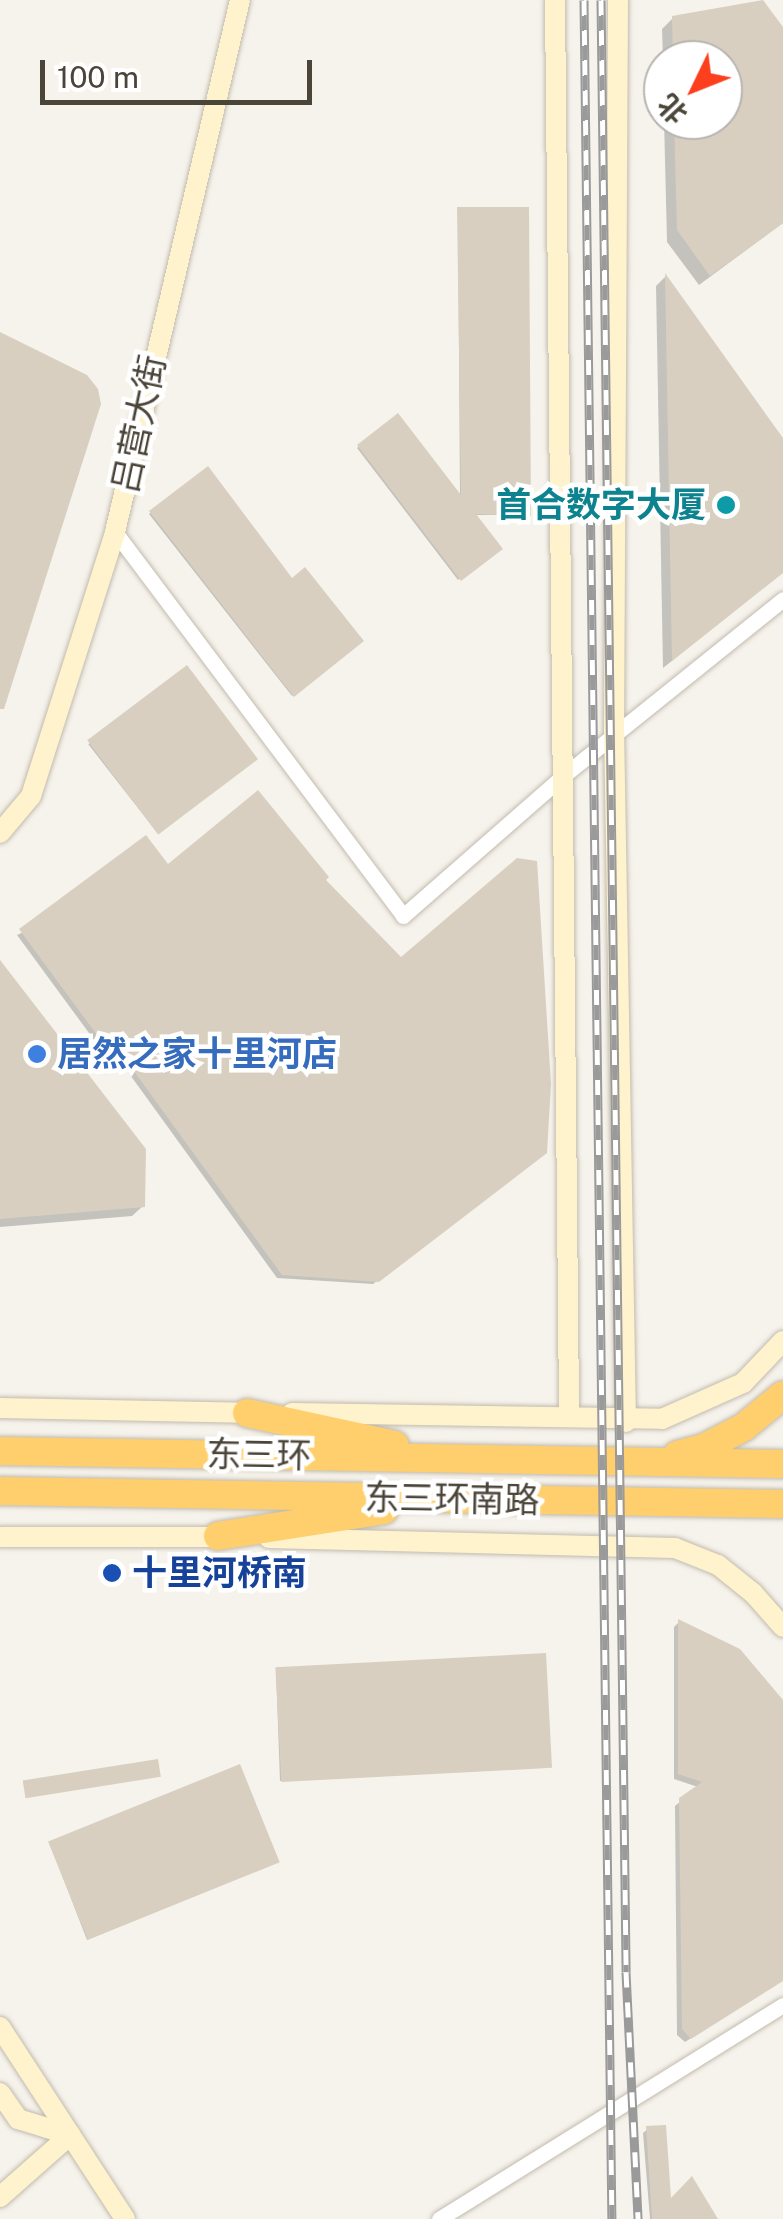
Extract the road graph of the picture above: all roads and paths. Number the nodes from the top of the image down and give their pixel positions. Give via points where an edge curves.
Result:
1 (240, 0) edge
2 (555, 0) edge
3 (618, 0) edge
4 (115, 532) junction
5 (783, 599) edge
6 (614, 739) junction
7 (563, 776) junction
8 (0, 833) edge
9 (783, 1341) edge
10 (783, 1395) edge
11 (0, 1408) edge
12 (247, 1413) junction
13 (569, 1417) junction
14 (626, 1422) junction
15 (0, 1451) edge
16 (455, 1458) junction
17 (638, 1464) junction
18 (783, 1464) edge
19 (0, 1491) edge
20 (457, 1499) junction
21 (783, 1504) edge
22 (218, 1536) junction
23 (0, 1537) edge
24 (783, 1627) edge
25 (783, 2005) edge
26 (0, 2027) edge
27 (0, 2092) edge
28 (70, 2135) junction
29 (0, 2197) edge
30 (125, 2219) edge
31 (438, 2219) edge

1 - 4 street, 吕营大街
2 - 7 street
3 - 6 street
4 - 7 street via 404,916
4 - 8 street, 吕营大街 via 32,796
5 - 6 street
6 - 7 street
6 - 14 street
7 - 13 street
9 - 14 street via 744,1383 716,1398 662,1419
10 - 17 highway via 704,1448
11 - 12 street
12 - 13 street
12 - 16 highway
13 - 14 street
15 - 16 highway, 东三环
16 - 17 highway, 东三环
17 - 18 highway
19 - 20 highway, 东三环南路
20 - 21 highway, 东三环南路
20 - 22 highway
22 - 23 street
22 - 24 street via 675,1548 718,1564
25 - 31 street
26 - 28 street
27 - 28 street via 18,2119
28 - 29 street
28 - 30 street

